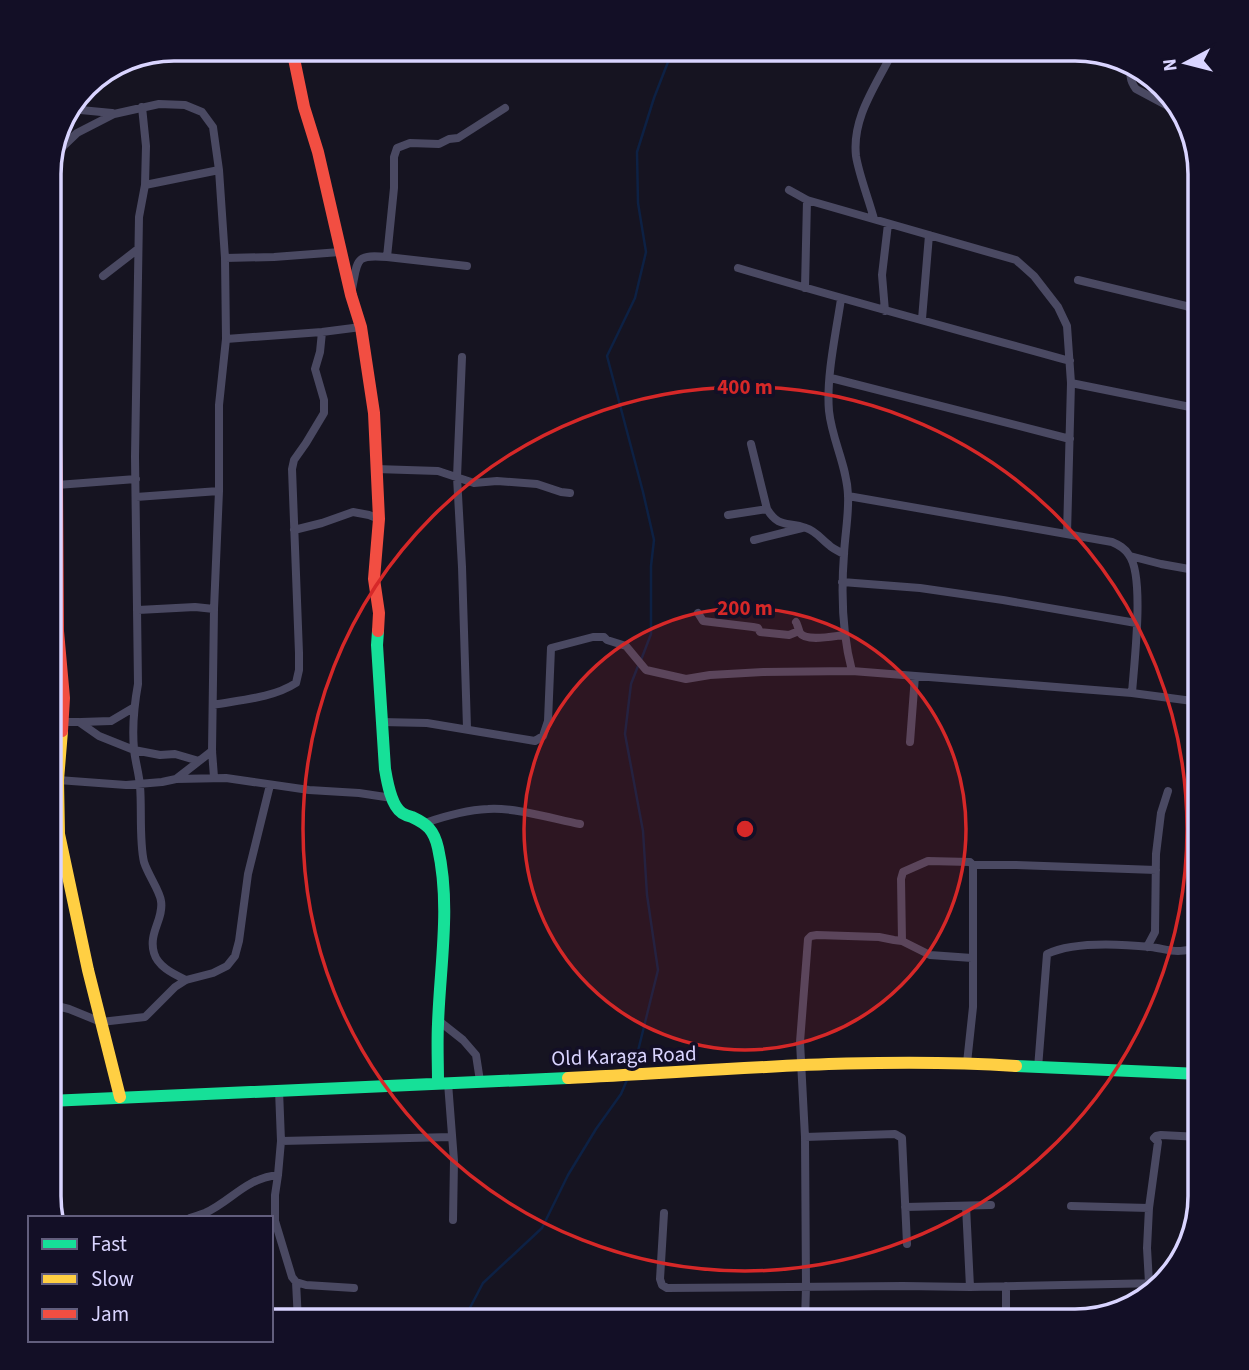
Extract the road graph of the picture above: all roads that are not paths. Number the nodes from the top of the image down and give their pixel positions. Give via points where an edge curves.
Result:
1 (294, 61) edge
2 (888, 61) edge
3 (1130, 76) edge
4 (1162, 103) edge
5 (142, 107) junction
6 (505, 108) dead end
7 (81, 110) edge
8 (114, 114) junction
9 (67, 140) edge
10 (219, 170) junction
11 (145, 186) junction
12 (789, 190) dead end
13 (807, 200) junction
14 (874, 219) junction
15 (888, 224) junction
16 (929, 235) junction
17 (138, 249) junction
18 (340, 252) junction
19 (387, 257) junction
20 (225, 258) junction
21 (467, 266) dead end
22 (738, 268) dead end
23 (103, 276) dead end
24 (1078, 281) dead end
25 (805, 288) junction
26 (351, 295) junction
27 (841, 299) junction
28 (1188, 307) edge
29 (885, 311) junction
30 (922, 319) junction
31 (361, 327) junction
32 (322, 332) junction
33 (226, 339) junction
34 (462, 357) dead end
35 (1070, 361) junction
36 (831, 378) junction
37 (1071, 383) junction
38 (1188, 407) edge
39 (1070, 439) junction
40 (751, 444) dead end
41 (376, 469) junction
42 (457, 477) junction
43 (136, 479) junction
44 (61, 485) edge
45 (219, 491) junction
46 (569, 493) dead end
47 (848, 496) junction
48 (136, 497) junction
49 (767, 509) junction
50 (727, 515) dead end
51 (379, 519) junction
52 (805, 527) junction
53 (294, 530) junction
54 (1067, 534) junction
55 (754, 540) dead end
56 (844, 554) junction
57 (1130, 556) junction
58 (1188, 569) edge
59 (842, 582) junction
60 (214, 609) junction
61 (138, 610) junction
62 (698, 613) dead end
63 (796, 622) dead end
64 (1136, 623) junction
65 (799, 631) junction
66 (844, 635) junction
67 (61, 664) edge
68 (852, 671) junction
69 (915, 676) junction
70 (1132, 693) junction
71 (61, 697) edge
72 (64, 698) junction
73 (1188, 700) edge
74 (213, 705) junction
75 (133, 708) junction
76 (61, 722) joint
77 (79, 722) junction
78 (381, 722) junction
79 (467, 729) junction
80 (910, 742) dead end
81 (134, 750) junction
82 (212, 751) junction
83 (199, 761) junction
84 (214, 777) junction
85 (176, 779) junction
86 (61, 780) edge
87 (140, 783) junction
88 (270, 785) junction
89 (1168, 791) dead end
90 (392, 798) junction
91 (425, 823) junction
92 (580, 824) dead end
93 (61, 844) edge
94 (973, 865) junction
95 (1156, 870) junction
96 (902, 941) junction
97 (1147, 947) junction
98 (1188, 950) edge
99 (972, 958) junction
100 (186, 980) junction
101 (61, 1007) edge
102 (439, 1021) junction
103 (102, 1022) junction
104 (967, 1063) junction
105 (800, 1065) junction
106 (1038, 1068) junction
107 (1188, 1074) edge
108 (480, 1081) junction
109 (443, 1083) junction
110 (279, 1090) junction
111 (120, 1097) junction
112 (61, 1100) edge
113 (452, 1136) junction
114 (1188, 1137) edge
115 (805, 1138) junction
116 (281, 1141) junction
117 (278, 1175) junction
118 (991, 1205) dead end
119 (966, 1206) junction
120 (1071, 1206) dead end
121 (905, 1207) junction
122 (1149, 1208) junction
123 (664, 1213) dead end
124 (196, 1216) edge
125 (453, 1220) dead end
126 (907, 1244) dead end
127 (1149, 1281) edge
128 (296, 1282) junction
129 (1146, 1283) edge
130 (1006, 1286) junction
131 (806, 1287) junction
132 (970, 1287) junction
133 (354, 1288) dead end
134 (297, 1309) edge
135 (805, 1309) edge
136 (1006, 1309) edge

1 - 18 street
2 - 14 street via 860,115 856,137 856,157
3 - 4 street via 1136,89
5 - 8 street
5 - 10 street via 185,105 202,112 213,127
5 - 11 street
6 - 19 street via 458,138 397,148
7 - 8 street
8 - 9 street
10 - 11 street
10 - 20 street
11 - 17 street
12 - 13 street
13 - 14 street
13 - 25 street
14 - 15 street
15 - 16 street
15 - 29 street via 882,275
16 - 30 street
16 - 35 street via 1016,260 1034,276 1067,326
17 - 23 street
17 - 43 street
18 - 20 street
18 - 26 street
19 - 21 street
19 - 26 street via 360,259
20 - 33 street
22 - 25 street
24 - 28 street
25 - 27 street
26 - 31 street
27 - 29 street
27 - 36 street
29 - 30 street
30 - 35 street
31 - 32 street
31 - 41 street via 374,413
32 - 33 street
32 - 53 street via 315,369 324,413 294,460
33 - 45 street via 219,405
34 - 42 street
35 - 37 street
36 - 39 street
36 - 47 street via 829,414
37 - 38 street
37 - 39 street
39 - 54 street
40 - 49 street
41 - 42 street via 438,471
41 - 51 street
42 - 46 street via 474,483 537,484
42 - 79 street
43 - 44 street
43 - 48 street
45 - 48 street
45 - 60 street
47 - 54 street
47 - 56 street
48 - 61 street
49 - 50 street
49 - 52 street via 781,524
51 - 53 street via 353,512
51 - 78 street via 374,579
52 - 55 street
52 - 56 street
53 - 74 street via 296,683 277,692
54 - 57 street via 1112,542
56 - 59 street
57 - 58 street
57 - 64 street via 1138,588
59 - 64 street via 961,594
59 - 66 street
60 - 61 street
60 - 74 street
61 - 75 street via 138,684
62 - 65 street via 704,621 753,627 760,632 789,635
63 - 65 street
64 - 70 street
65 - 66 street via 813,638
66 - 68 street
67 - 72 street
68 - 69 street
68 - 79 street via 686,679 646,670 626,646 593,636 551,648 548,721 543,736 535,741
69 - 70 street
69 - 80 street
70 - 73 street
71 - 72 street
72 - 76 street
74 - 82 street
75 - 77 street via 111,722
75 - 81 street
76 - 77 street
77 - 81 street
78 - 79 street
78 - 90 street via 384,769
81 - 83 street
81 - 87 street
82 - 83 street
82 - 84 street
83 - 85 street
84 - 85 street
84 - 88 street
85 - 87 street
86 - 87 street
87 - 100 street via 144,859 162,899 153,950 169,972
88 - 90 street
88 - 100 street via 234,956 213,973
89 - 95 street via 1161,813
90 - 91 street via 401,813
91 - 92 street via 490,808
91 - 102 street via 438,846 442,878 445,931
93 - 103 street
94 - 95 street
94 - 96 street via 928,861 902,872
94 - 99 street
95 - 97 street via 1155,932
96 - 99 street via 930,955
96 - 105 street via 817,935 808,939
97 - 98 street
97 - 106 street via 1074,947 1047,954
99 - 104 street
100 - 103 street via 145,1017
101 - 103 street
102 - 108 street via 476,1055
102 - 109 street
103 - 111 street
104 - 105 street, Old Karaga Road
104 - 106 street, Old Karaga Road
105 - 108 street, Old Karaga Road
105 - 115 street
106 - 107 street, Old Karaga Road
108 - 109 street, Old Karaga Road
109 - 110 street, Old Karaga Road
109 - 113 street
110 - 111 street, Old Karaga Road
110 - 116 street
111 - 112 street, Old Karaga Road
113 - 116 street
113 - 125 street
114 - 122 street via 1154,1138 1158,1142
115 - 121 street via 895,1134 902,1138
115 - 131 street
116 - 117 street
117 - 124 street via 263,1177
117 - 128 street via 275,1221
118 - 119 street
119 - 121 street
119 - 132 street
120 - 122 street
121 - 126 street
122 - 127 street
123 - 131 street via 660,1279 667,1288
128 - 133 street
128 - 134 street
129 - 130 street
130 - 132 street
130 - 136 street
131 - 132 street
131 - 135 street

